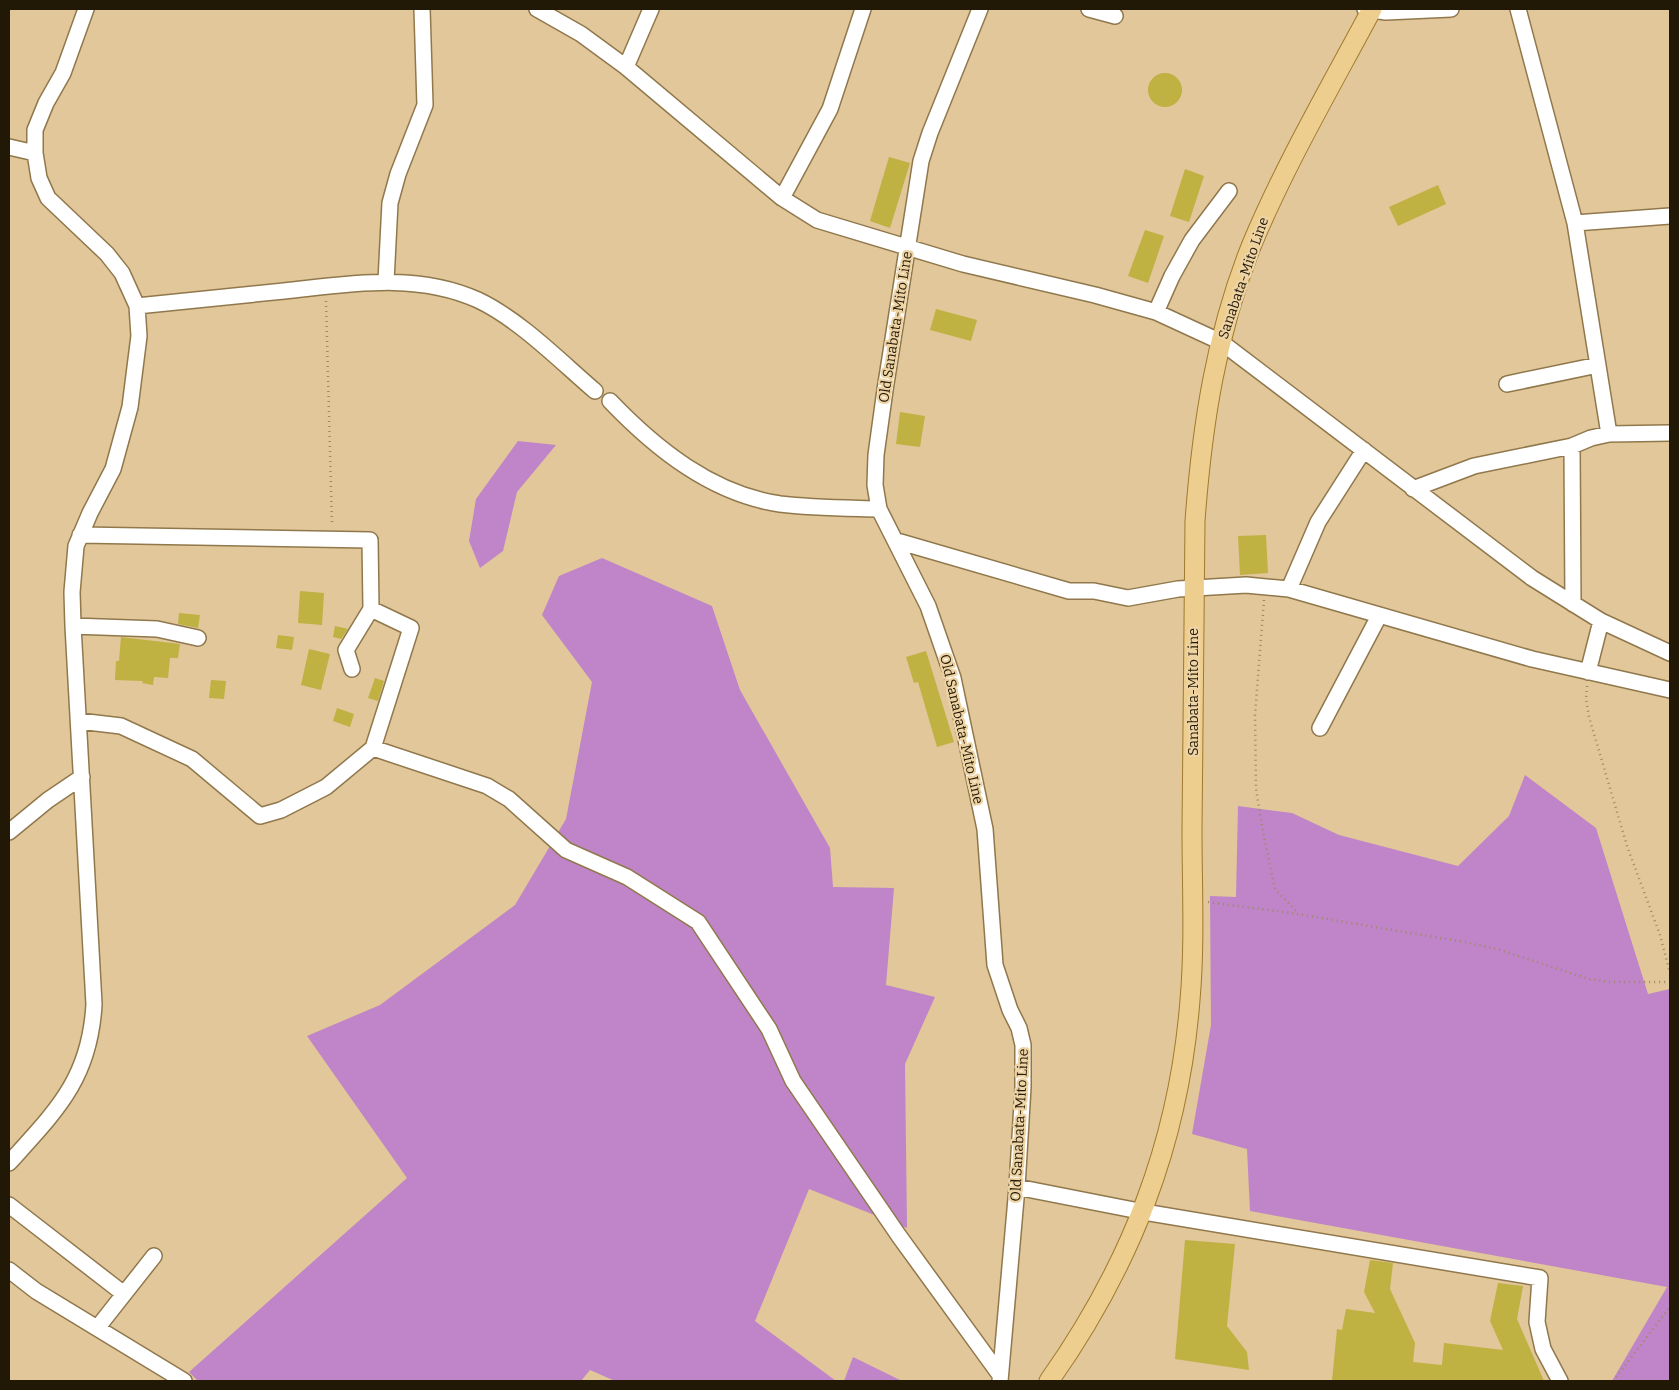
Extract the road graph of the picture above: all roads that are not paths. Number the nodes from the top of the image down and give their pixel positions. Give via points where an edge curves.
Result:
1 (86, 9) edge
2 (422, 9) edge
3 (537, 9) edge
4 (651, 9) edge
5 (863, 9) edge
6 (980, 9) edge
7 (1089, 9) edge
8 (1370, 9) edge
9 (1451, 9) edge
10 (1518, 9) edge
11 (1114, 16) dead end
12 (626, 67) junction
13 (9, 147) edge
14 (35, 153) junction
15 (1229, 191) dead end
16 (782, 198) junction
17 (1670, 216) edge
18 (1575, 223) junction
19 (907, 248) junction
20 (386, 281) junction
21 (137, 306) junction
22 (1156, 312) junction
23 (1221, 342) junction
24 (1598, 365) junction
25 (1507, 384) dead end
26 (595, 391) dead end
27 (610, 401) dead end
28 (1670, 433) edge
29 (1609, 434) junction
30 (1572, 446) junction
31 (1364, 450) junction
32 (1414, 489) junction
33 (879, 509) junction
34 (80, 535) junction
35 (897, 541) junction
36 (1194, 589) junction
37 (1289, 590) junction
38 (1573, 604) junction
39 (371, 609) junction
40 (1379, 616) junction
41 (1602, 621) junction
42 (73, 626) junction
43 (198, 638) dead end
44 (1670, 654) edge
45 (352, 669) dead end
46 (1588, 672) junction
47 (1670, 690) edge
48 (79, 721) junction
49 (1320, 728) dead end
50 (373, 748) junction
51 (82, 777) junction
52 (9, 832) edge
53 (9, 1163) edge
54 (1017, 1187) junction
55 (9, 1205) edge
56 (1144, 1212) junction
57 (154, 1256) dead end
58 (9, 1270) edge
59 (124, 1294) junction
60 (98, 1327) junction
61 (1000, 1378) edge
62 (184, 1381) edge
63 (1049, 1381) edge
64 (1560, 1381) edge

1 - 14 street via 64,73 35,130
2 - 20 street via 425,105 390,203
3 - 12 street via 581,34
4 - 12 street
5 - 16 street via 830,109
6 - 19 street, Old Sanabata-Mito Line via 921,161
7 - 11 street
8 - 9 street via 1424,12
8 - 23 main road, Sanabata-Mito Line via 1275,192 1251,246
10 - 18 street
12 - 16 street
13 - 14 street
14 - 21 street via 39,178 48,198 107,254 122,273
15 - 22 street via 1192,240
16 - 19 street via 817,220
17 - 18 street
18 - 24 street
19 - 22 street
19 - 33 street, Old Sanabata-Mito Line via 876,455 875,484
20 - 21 street
20 - 26 street via 450,289 480,301 524,331
21 - 34 street via 139,336 130,407 112,469
22 - 23 street
23 - 31 street
23 - 36 main road, Sanabata-Mito Line via 1208,399 1199,468
24 - 25 street
24 - 29 street
27 - 33 street via 634,426 689,470 748,496 794,505
28 - 29 street
29 - 30 street
30 - 32 street via 1474,466
30 - 38 street
31 - 32 street
31 - 37 street via 1318,522
32 - 38 street via 1532,578
33 - 35 street, Old Sanabata-Mito Line
34 - 39 street via 370,540
34 - 42 street via 73,566
35 - 36 street via 1069,591 1094,591 1128,598
35 - 54 street, Old Sanabata-Mito Line via 928,606 953,678 985,829 995,965 1023,1045
36 - 37 street via 1265,586
36 - 56 main road, Sanabata-Mito Line via 1190,998 1180,1084
37 - 40 street
38 - 41 street
39 - 45 street via 346,650
39 - 50 street via 411,628
40 - 46 street
40 - 49 street
41 - 44 street
41 - 46 street
42 - 43 street via 157,629
42 - 48 street
46 - 47 street
48 - 50 street via 121,726 192,759 260,816 282,810 326,787
48 - 51 street
50 - 61 street via 487,786 509,799 566,850 627,877 698,922 769,1029 792,1081
51 - 52 street
51 - 53 street via 93,1025 84,1062 70,1092
54 - 56 street
54 - 61 street, Old Sanabata-Mito Line
55 - 59 street
56 - 63 main road, Sanabata-Mito Line via 1110,1284
56 - 64 street via 1540,1278 1537,1322 1543,1349
57 - 59 street
58 - 60 street via 36,1291
59 - 60 street
60 - 62 street

